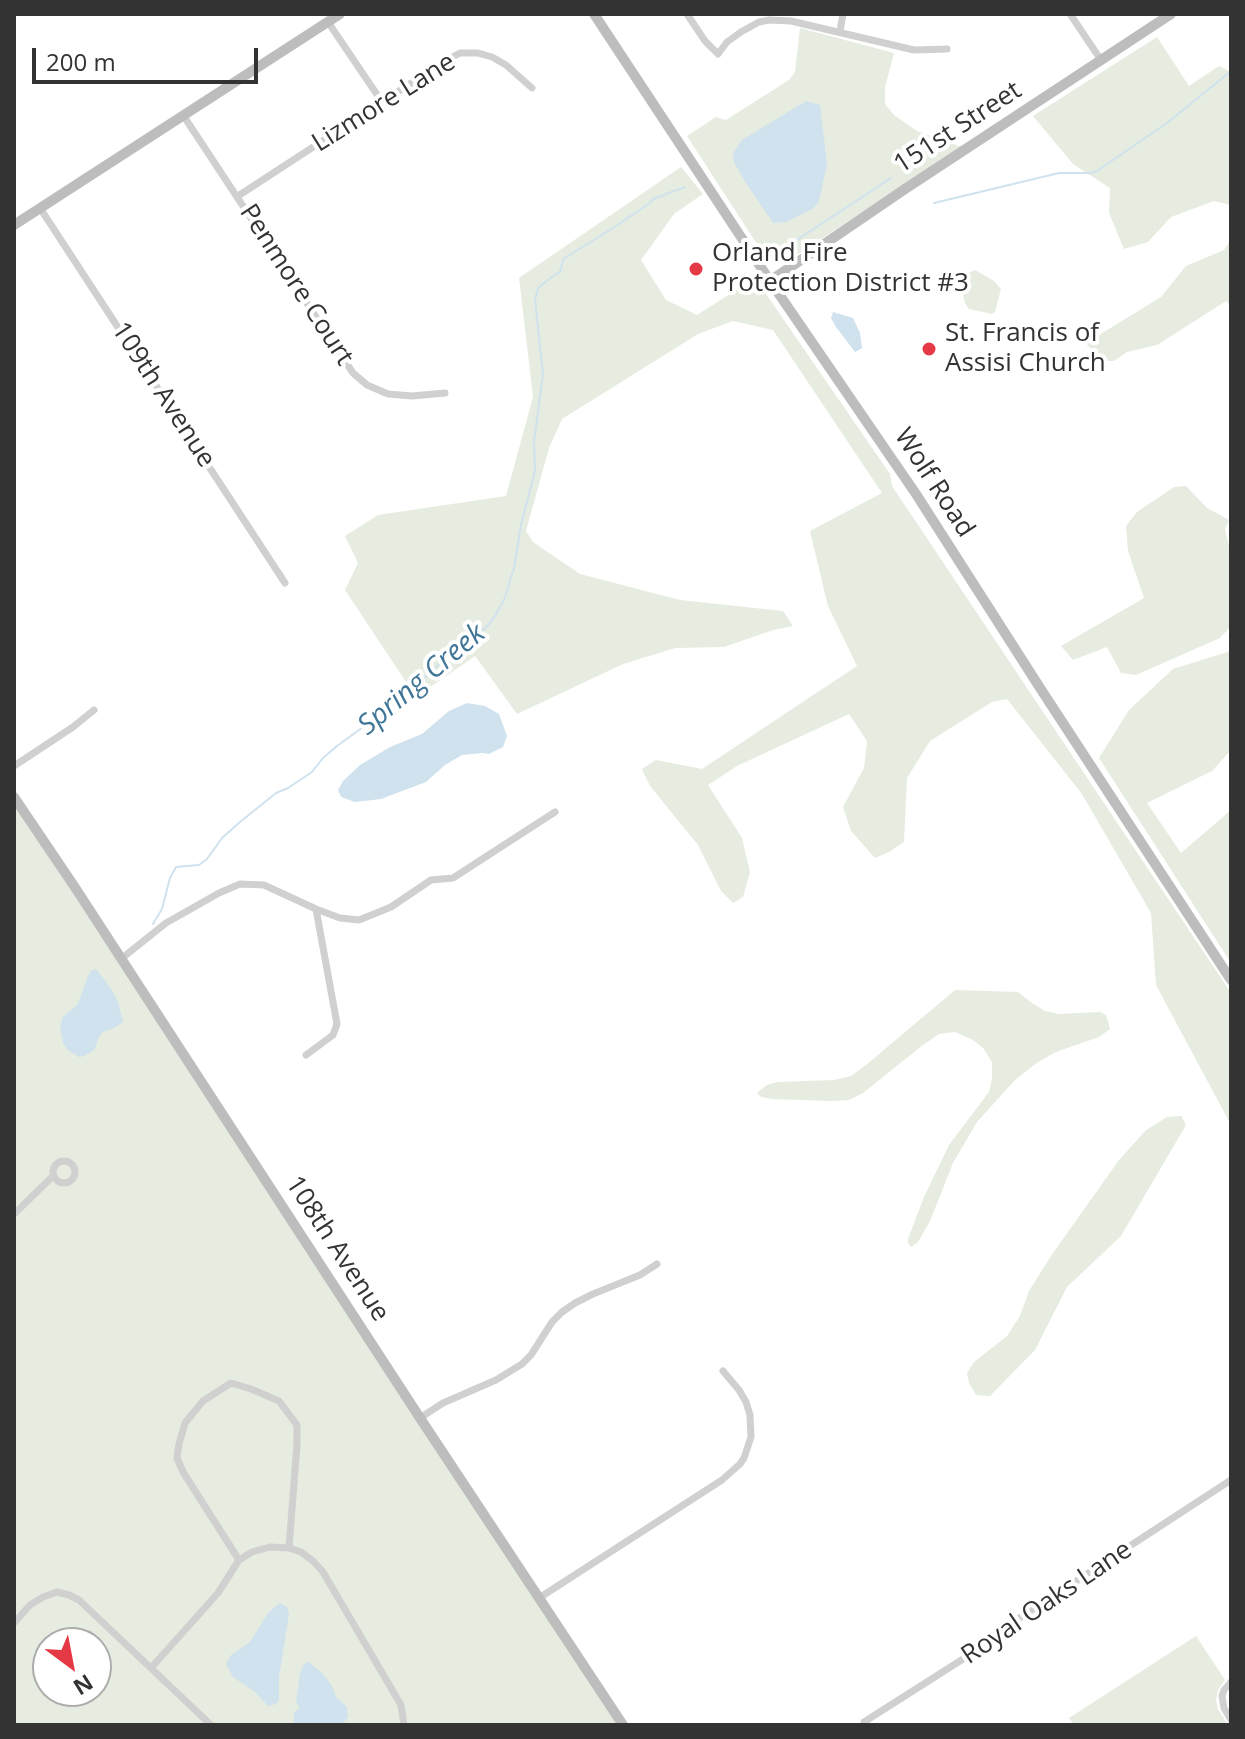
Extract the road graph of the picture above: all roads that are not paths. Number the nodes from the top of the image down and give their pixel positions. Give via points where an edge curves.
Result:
1 (340, 14) edge
2 (594, 14) edge
3 (687, 14) edge
4 (843, 14) edge
5 (1070, 14) edge
6 (1171, 14) edge
7 (328, 22) junction
8 (840, 31) junction
9 (947, 49) dead end
10 (1101, 60) junction
11 (532, 88) dead end
12 (382, 102) junction
13 (183, 115) junction
14 (238, 196) junction
15 (40, 208) junction
16 (14, 225) edge
17 (770, 281) junction
18 (445, 393) dead end
19 (285, 583) dead end
20 (94, 710) dead end
21 (14, 766) edge
22 (14, 797) edge
23 (555, 812) dead end
24 (316, 909) junction
25 (121, 959) junction
26 (1231, 980) edge
27 (306, 1055) dead end
28 (53, 1176) dead end
29 (14, 1214) edge
30 (657, 1264) dead end
31 (723, 1371) dead end
32 (420, 1418) junction
33 (1231, 1480) edge
34 (289, 1548) junction
35 (239, 1560) junction
36 (539, 1598) junction
37 (14, 1623) edge
38 (151, 1668) junction
39 (1231, 1682) edge
40 (1231, 1720) edge
41 (211, 1725) edge
42 (404, 1725) edge
43 (623, 1725) edge
44 (866, 1725) edge

1 - 7 street
2 - 17 street, Wolf Road
3 - 8 street via 718,54 741,32 769,20
4 - 8 street
5 - 10 street
6 - 10 street, 151st Street
7 - 12 street
7 - 13 street
8 - 9 street via 914,50
10 - 17 street, 151st Street
11 - 12 street, Lizmore Lane via 492,57 460,53
12 - 14 street, Lizmore Lane
13 - 14 street, Penmore Court
13 - 15 street
14 - 18 street, Penmore Court via 353,373 388,394
15 - 16 street
15 - 19 street, 109th Avenue
17 - 26 street, Wolf Road via 921,501
20 - 21 street
22 - 25 street, 108th Avenue
23 - 24 street via 453,878 431,880 391,907 359,920
24 - 25 street via 264,885 240,884 166,923
24 - 27 street via 337,1024 333,1035
25 - 32 street, 108th Avenue
28 - 29 street
30 - 32 street via 575,1303 552,1322 522,1364
31 - 36 street via 750,1415 751,1437 740,1464
32 - 36 street, 108th Avenue
33 - 44 street, Royal Oaks Lane
34 - 35 street via 270,1547
34 - 35 street via 297,1425 279,1401 231,1383 203,1401 185,1423 177,1458
34 - 42 street via 323,1572 401,1705
35 - 38 street via 218,1593
36 - 43 street, 108th Avenue
37 - 38 street via 43,1597 69,1595
38 - 41 street
39 - 40 street via 1222,1702

